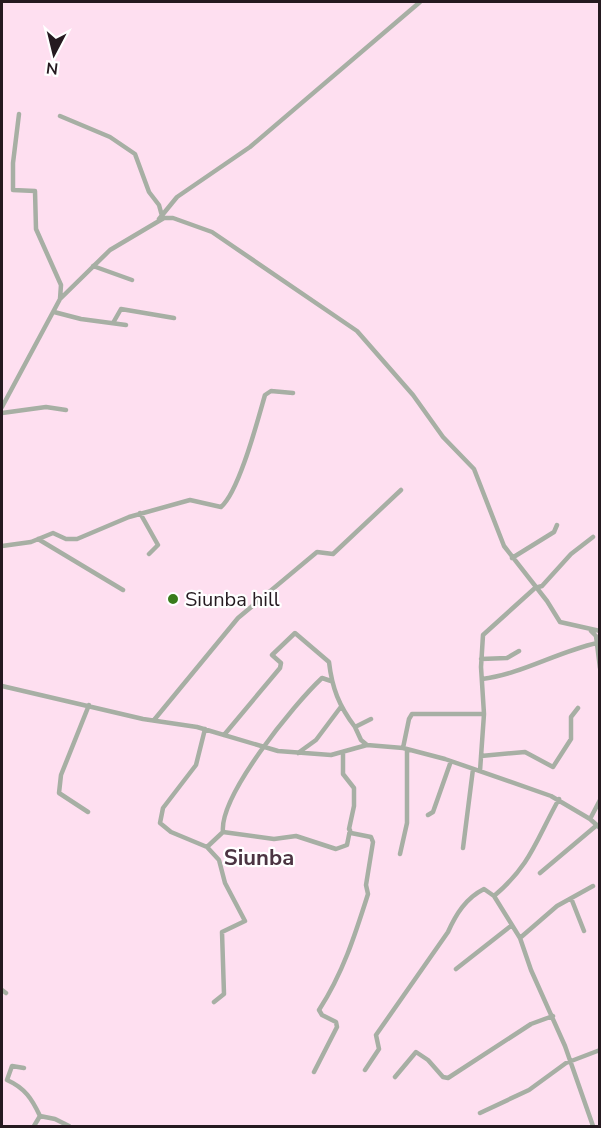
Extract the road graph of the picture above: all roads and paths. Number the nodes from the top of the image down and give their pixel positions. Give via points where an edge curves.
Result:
1 (420, 2) edge
2 (19, 114) dead end
3 (60, 117) dead end
4 (162, 216) junction
5 (157, 221) junction
6 (93, 266) junction
7 (132, 280) dead end
8 (60, 299) junction
9 (54, 312) junction
10 (174, 318) dead end
11 (113, 323) junction
12 (126, 325) dead end
13 (293, 393) dead end
14 (2, 406) edge
15 (66, 410) dead end
16 (2, 413) edge
17 (400, 490) dead end
18 (140, 513) junction
19 (557, 525) dead end
20 (593, 537) dead end
21 (38, 539) junction
22 (2, 546) edge
23 (149, 554) dead end
24 (512, 558) junction
25 (536, 588) junction
26 (123, 590) dead end
27 (591, 631) junction
28 (600, 631) edge
29 (597, 644) junction
30 (519, 651) dead end
31 (481, 659) junction
32 (600, 668) edge
33 (482, 679) junction
34 (331, 681) junction
35 (2, 686) edge
36 (89, 705) junction
37 (340, 708) junction
38 (578, 708) dead end
39 (484, 714) junction
40 (371, 719) dead end
41 (154, 720) junction
42 (355, 727) junction
43 (205, 729) junction
44 (224, 735) junction
45 (367, 745) junction
46 (265, 747) junction
47 (405, 748) junction
48 (343, 752) junction
49 (298, 753) junction
50 (481, 756) junction
51 (451, 761) junction
52 (473, 769) junction
53 (480, 771) junction
54 (559, 799) junction
55 (600, 800) edge
56 (88, 812) dead end
57 (428, 815) dead end
58 (590, 819) junction
59 (598, 826) edge
60 (350, 830) junction
61 (223, 832) junction
62 (207, 847) junction
63 (463, 848) dead end
64 (400, 854) dead end
65 (540, 873) dead end
66 (593, 885) dead end
67 (494, 897) junction
68 (571, 898) junction
69 (512, 925) junction
70 (584, 930) dead end
71 (520, 938) junction
72 (456, 969) dead end
73 (214, 1002) dead end
74 (553, 1017) junction
75 (600, 1050) edge
76 (571, 1061) junction
77 (24, 1068) dead end
78 (365, 1070) dead end
79 (314, 1072) dead end
80 (395, 1077) dead end
81 (480, 1113) dead end
82 (40, 1116) junction
83 (34, 1126) edge
84 (69, 1126) edge
85 (593, 1126) edge

1 - 4 street via 250,147 177,197
2 - 8 street via 13,190 35,191 36,229 61,285
3 - 4 street via 110,137 135,154
4 - 5 street
5 - 6 street via 110,250
5 - 24 street via 173,218 212,232 357,331 474,469
6 - 7 street
6 - 8 street
8 - 9 street
9 - 11 street
9 - 14 street
10 - 11 street via 121,309
11 - 12 street
13 - 18 street via 271,391 265,395 228,502 221,507 190,500
15 - 16 street via 46,407
17 - 41 street via 333,554 317,552 238,618
18 - 21 street via 77,539 53,533
18 - 23 street via 158,545
19 - 24 street via 554,532
20 - 25 street
21 - 22 street
21 - 26 street
24 - 25 street
25 - 27 street via 560,622
25 - 31 street via 484,633
27 - 28 street
27 - 29 street
29 - 32 street
29 - 33 street
30 - 31 street via 507,658
31 - 33 street
33 - 39 street
34 - 37 street
34 - 44 street via 326,657 295,633 272,655 281,663 280,668
34 - 46 street via 322,678 311,688 280,722
35 - 36 street
36 - 41 street
36 - 56 street via 61,775 59,793
37 - 42 street
37 - 49 street via 316,740
38 - 50 street via 571,717 571,739 553,767 525,752
39 - 47 street via 412,714
39 - 50 street
40 - 42 street
41 - 43 street
42 - 45 street
43 - 44 street
43 - 62 street via 196,765 163,808 160,823 171,832
44 - 46 street
45 - 47 street
45 - 48 street
46 - 49 street
46 - 61 street via 233,796 222,821
47 - 51 street
47 - 64 street via 407,823
48 - 49 street
48 - 60 street via 344,774 354,788
50 - 53 street
51 - 52 street
51 - 57 street via 433,813
52 - 53 street
52 - 63 street
53 - 54 street
54 - 58 street
54 - 67 street via 524,868
55 - 58 street
58 - 59 street
59 - 65 street
60 - 61 street via 347,845 336,849 296,836 274,839
60 - 79 street via 371,837 368,894 349,957 319,1010 337,1024
61 - 62 street
62 - 73 street via 219,860 225,883 245,921 222,932 224,993
66 - 68 street
67 - 69 street
67 - 78 street via 484,889 474,894 454,918 376,1035 379,1049
68 - 70 street
68 - 71 street
69 - 71 street
69 - 72 street
71 - 74 street
74 - 76 street
74 - 80 street via 531,1024 448,1078 416,1052
75 - 76 street
76 - 81 street via 529,1090
76 - 85 street
77 - 82 street via 12,1066 7,1080 20,1086 32,1099
82 - 83 street
82 - 84 street

